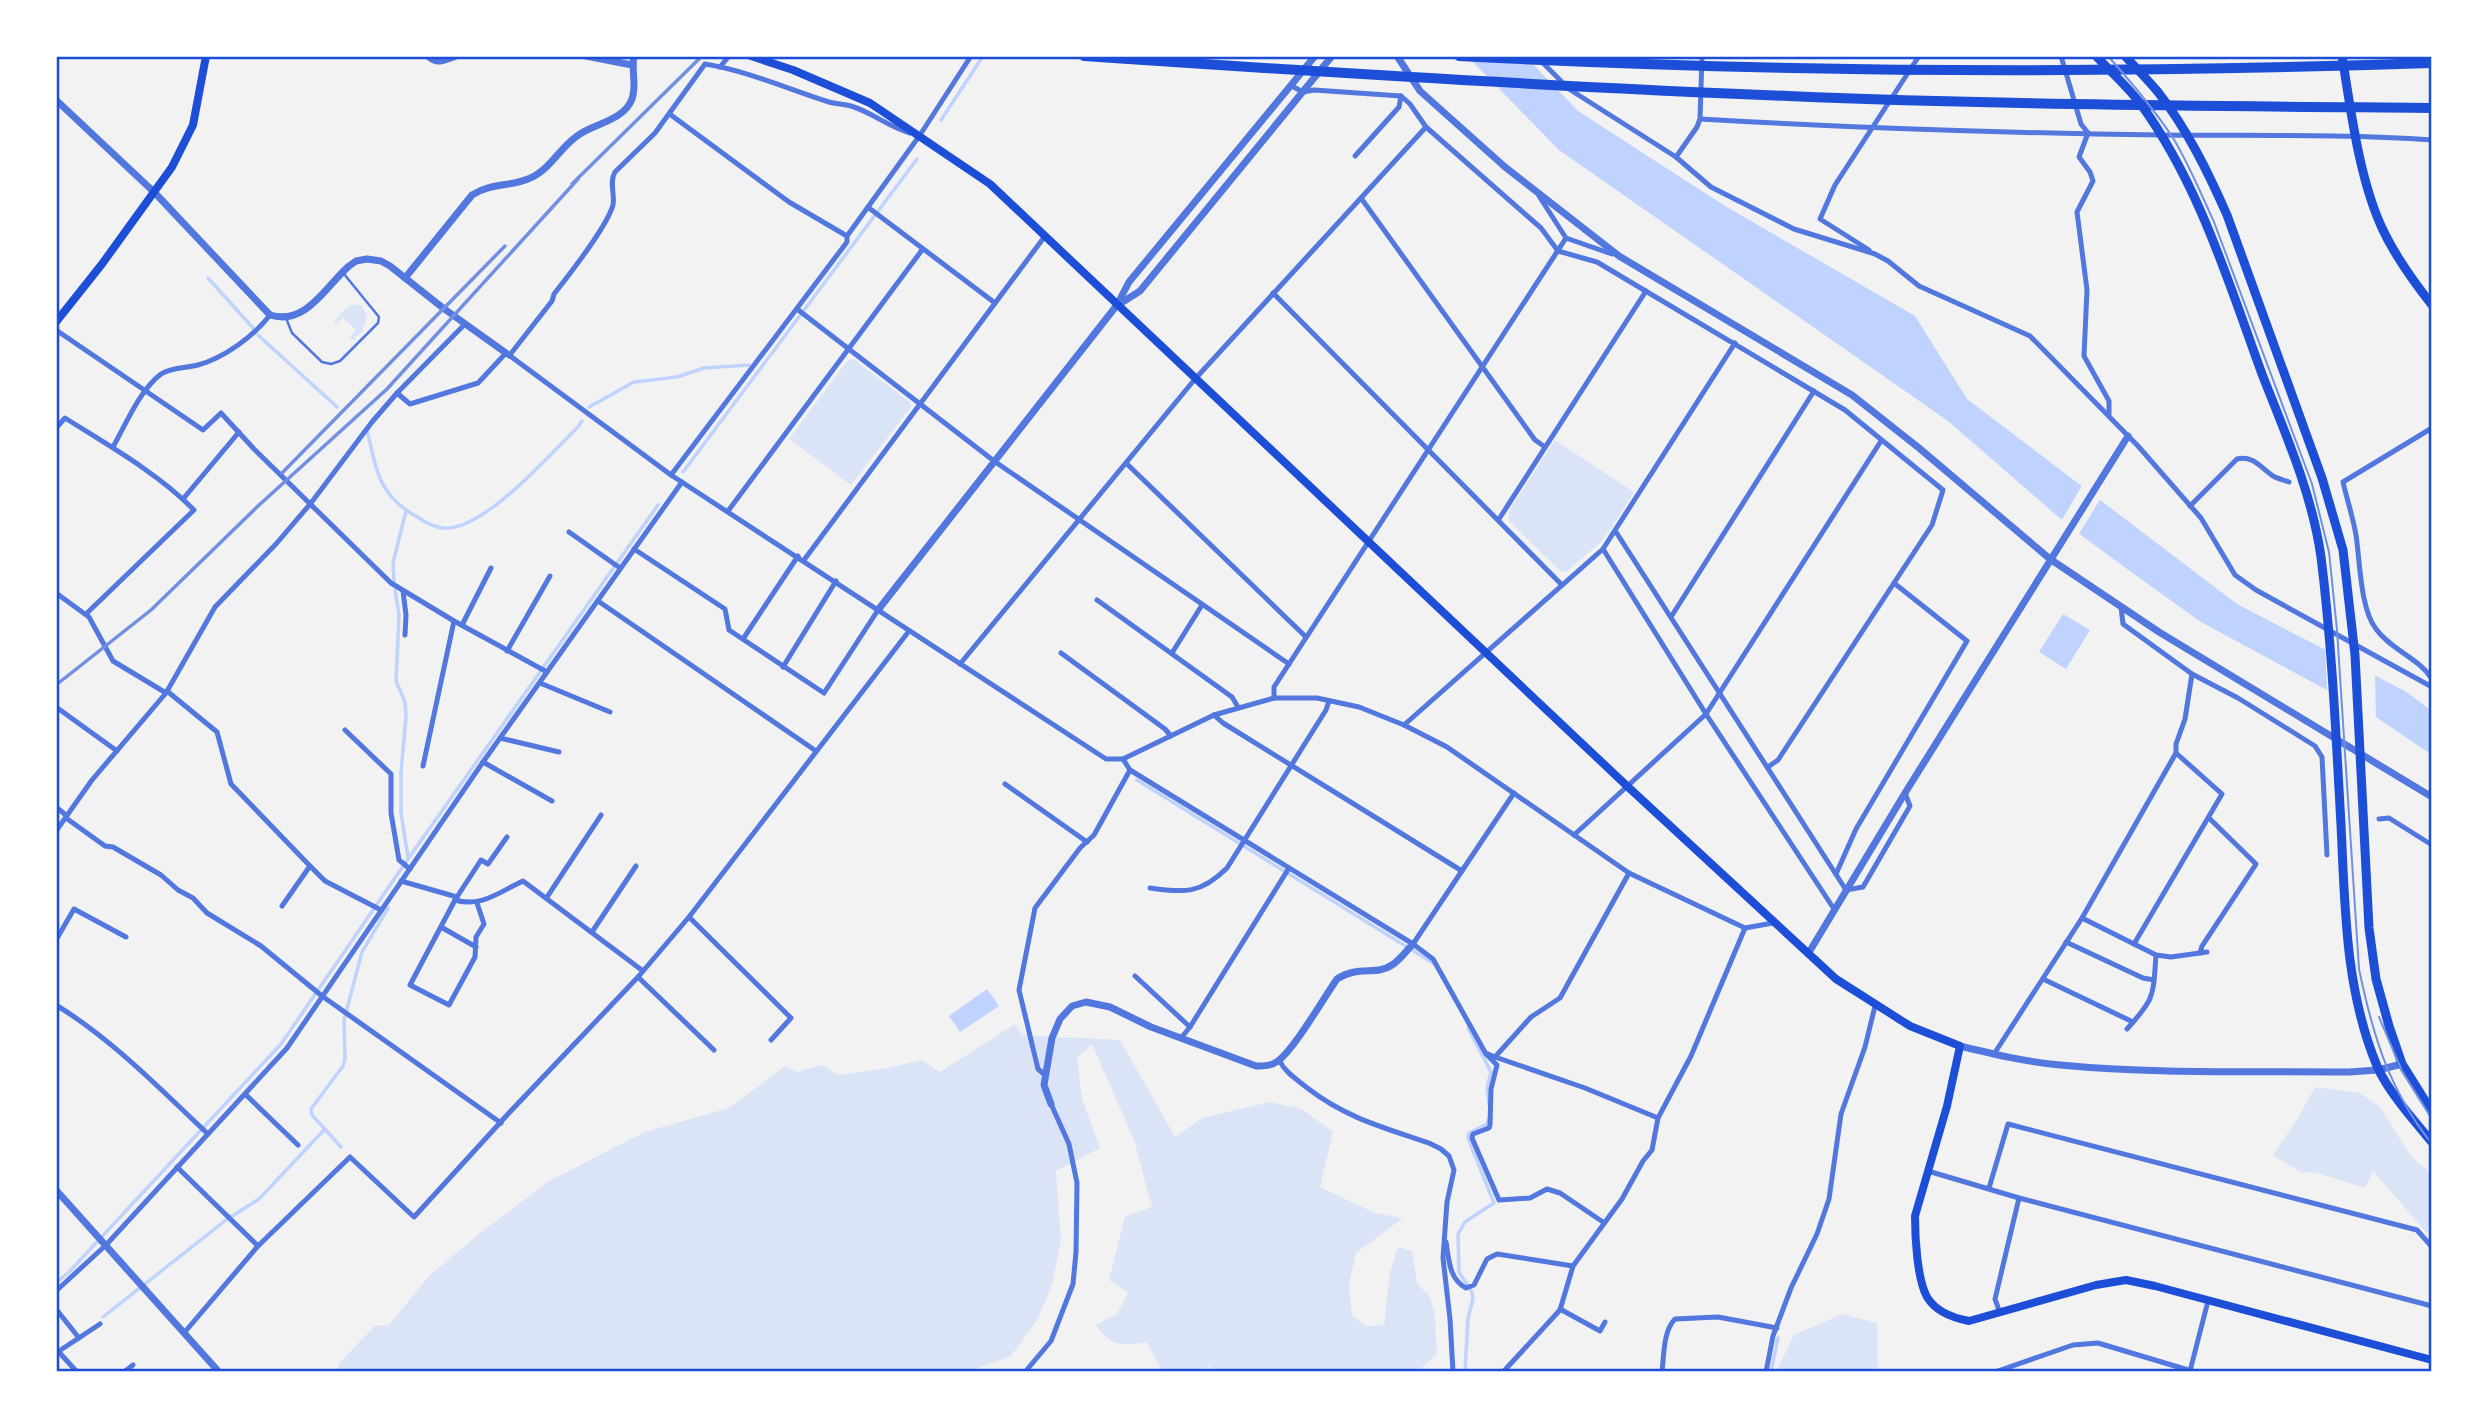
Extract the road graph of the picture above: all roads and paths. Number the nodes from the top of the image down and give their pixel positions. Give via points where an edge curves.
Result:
1 (206, 56) edge
2 (428, 56) edge
3 (456, 56) edge
4 (586, 56) edge
5 (634, 56) edge
6 (751, 56) edge
7 (971, 56) edge
8 (1084, 56) edge
9 (1315, 56) edge
10 (1332, 56) edge
11 (1397, 56) edge
12 (1459, 56) edge
13 (1536, 56) edge
14 (1702, 56) edge
15 (1919, 56) edge
16 (2061, 56) edge
17 (2096, 56) edge
18 (2125, 56) edge
19 (2342, 56) edge
20 (727, 58) edge
21 (2432, 63) edge
22 (632, 65) junction
23 (720, 67) junction
24 (1290, 85) junction
25 (1303, 92) junction
26 (1401, 96) junction
27 (56, 100) edge
28 (2432, 108) edge
29 (671, 115) junction
30 (1700, 119) junction
31 (1426, 127) junction
32 (1871, 129) junction
33 (2088, 134) junction
34 (920, 135) junction
35 (2161, 135) junction
36 (2187, 135) junction
37 (2355, 135) junction
38 (2432, 140) edge
39 (1355, 156) dead end
40 (1676, 157) junction
41 (1537, 192) junction
42 (155, 193) junction
43 (1361, 198) junction
44 (869, 208) junction
45 (847, 236) junction
46 (1045, 236) junction
47 (1566, 238) junction
48 (922, 250) junction
49 (1558, 251) junction
50 (1874, 254) junction
51 (1619, 256) junction
52 (342, 272) junction
53 (405, 278) junction
54 (1646, 291) junction
55 (1273, 293) junction
56 (995, 303) junction
57 (2432, 304) edge
58 (1117, 305) junction
59 (797, 309) junction
60 (270, 315) junction
61 (286, 318) junction
62 (56, 322) edge
63 (465, 324) junction
64 (56, 330) edge
65 (1735, 343) junction
66 (850, 349) junction
67 (507, 354) junction
68 (1482, 365) junction
69 (1195, 379) junction
70 (146, 390) junction
71 (1814, 391) junction
72 (397, 393) junction
73 (921, 403) junction
74 (2109, 415) junction
75 (56, 428) edge
76 (2432, 428) edge
77 (239, 432) junction
78 (2128, 436) junction
79 (1881, 441) junction
80 (113, 447) junction
81 (1545, 447) junction
82 (1427, 449) junction
83 (994, 461) junction
84 (1126, 463) junction
85 (671, 475) junction
86 (682, 482) junction
87 (2289, 482) dead end
88 (183, 499) junction
89 (311, 503) junction
90 (2190, 506) junction
91 (728, 511) junction
92 (1077, 520) junction
93 (1499, 520) junction
94 (569, 532) dead end
95 (1616, 532) junction
96 (1367, 541) junction
97 (634, 549) junction
98 (1603, 549) junction
99 (2052, 556) junction
100 (801, 558) junction
101 (491, 568) dead end
102 (621, 568) junction
103 (550, 576) dead end
104 (836, 581) junction
105 (1894, 583) junction
106 (1562, 585) junction
107 (404, 591) junction
108 (56, 593) edge
109 (1097, 600) dead end
110 (598, 601) junction
111 (1202, 605) junction
112 (2121, 607) junction
113 (878, 610) junction
114 (86, 614) junction
115 (1671, 617) junction
116 (454, 621) junction
117 (462, 625) junction
118 (2328, 628) junction
119 (909, 631) junction
120 (405, 635) dead end
121 (1306, 637) junction
122 (743, 639) junction
123 (2353, 643) junction
124 (506, 651) junction
125 (1061, 653) dead end
126 (1171, 653) junction
127 (1486, 653) junction
128 (960, 664) junction
129 (1289, 664) junction
130 (783, 667) junction
131 (547, 672) junction
132 (2192, 674) junction
133 (2432, 679) edge
134 (540, 683) junction
135 (2432, 687) edge
136 (166, 692) junction
137 (1720, 692) junction
138 (1274, 698) junction
139 (1329, 701) junction
140 (56, 707) edge
141 (1238, 708) junction
142 (610, 712) dead end
143 (1706, 714) junction
144 (1214, 715) junction
145 (1404, 726) junction
146 (345, 730) dead end
147 (2335, 734) junction
148 (1171, 736) junction
149 (500, 738) junction
150 (2360, 749) junction
151 (117, 751) junction
152 (559, 751) dead end
153 (816, 751) junction
154 (2176, 752) junction
155 (1123, 759) junction
156 (483, 762) junction
157 (423, 766) dead end
158 (1291, 766) junction
159 (1768, 767) junction
160 (1130, 770) junction
161 (1005, 784) dead end
162 (1627, 786) junction
163 (1514, 793) junction
164 (1905, 793) junction
165 (2432, 797) edge
166 (552, 801) dead end
167 (56, 807) edge
168 (601, 815) dead end
169 (67, 817) junction
170 (2208, 818) junction
171 (2379, 819) dead end
172 (56, 831) edge
173 (1574, 835) junction
174 (507, 837) dead end
175 (1245, 840) junction
176 (1087, 842) junction
177 (2432, 845) edge
178 (2327, 855) dead end
179 (310, 866) junction
180 (636, 866) dead end
181 (1289, 867) junction
182 (410, 869) junction
183 (1462, 871) junction
184 (1629, 873) junction
185 (1836, 874) junction
186 (401, 881) junction
187 (1150, 888) dead end
188 (1846, 890) junction
189 (547, 897) junction
190 (456, 898) junction
191 (477, 903) junction
192 (282, 906) dead end
193 (1835, 909) junction
194 (381, 911) junction
195 (689, 917) junction
196 (2082, 918) junction
197 (1773, 923) junction
198 (441, 927) junction
199 (1745, 928) junction
200 (592, 932) junction
201 (126, 937) dead end
202 (56, 940) edge
203 (2066, 942) junction
204 (1413, 944) junction
205 (2134, 944) junction
206 (476, 947) junction
207 (1808, 954) junction
208 (2156, 956) junction
209 (641, 974) junction
210 (1135, 976) dead end
211 (2043, 979) junction
212 (2154, 980) junction
213 (322, 996) junction
214 (56, 1005) edge
215 (1875, 1006) junction
216 (2133, 1023) junction
217 (1190, 1027) junction
218 (2127, 1029) dead end
219 (1181, 1038) junction
220 (771, 1040) dead end
221 (1960, 1046) junction
222 (714, 1050) dead end
223 (1486, 1054) junction
224 (1994, 1054) junction
225 (1495, 1056) junction
226 (1279, 1060) junction
227 (2402, 1064) junction
228 (2378, 1070) junction
229 (1045, 1074) junction
230 (245, 1094) junction
231 (1051, 1104) joint
232 (2432, 1112) edge
233 (1658, 1118) junction
234 (500, 1123) junction
235 (208, 1134) junction
236 (2432, 1142) edge
237 (298, 1145) dead end
238 (177, 1167) junction
239 (1928, 1171) junction
240 (1989, 1188) junction
241 (56, 1190) edge
242 (2018, 1198) junction
243 (1603, 1222) junction
244 (1444, 1230) junction
245 (106, 1245) junction
246 (258, 1246) junction
247 (2432, 1247) edge
248 (1573, 1266) junction
249 (56, 1291) edge
250 (2208, 1301) junction
251 (2432, 1306) edge
252 (1560, 1308) junction
253 (56, 1309) edge
254 (2000, 1313) junction
255 (1605, 1322) dead end
256 (100, 1324) dead end
257 (1777, 1328) junction
258 (184, 1334) junction
259 (79, 1338) junction
260 (57, 1352) edge
261 (2432, 1360) edge
262 (2022, 1363) junction
263 (132, 1365) dead end
264 (2193, 1371) edge
265 (77, 1372) edge
266 (124, 1372) edge
267 (219, 1372) edge
268 (1025, 1372) edge
269 (1453, 1372) edge
270 (1503, 1372) edge
271 (1662, 1372) edge
272 (1766, 1372) edge
273 (1996, 1372) edge
274 (2025, 1372) edge

1 - 42 main road via 193,124
2 - 3 street via 441,62
4 - 22 street
5 - 22 street
6 - 34 main road via 870,103
7 - 34 street
8 - 28 highway via 1802,97
9 - 24 street
10 - 25 street
11 - 41 street via 1420,90
12 - 21 highway via 1762,68 2045,72
13 - 40 street via 1569,89
14 - 30 street
15 - 32 street
16 - 33 street
17 - 35 main road via 2138,100
18 - 36 main road
19 - 37 main road
20 - 23 street
22 - 53 street via 632,100 622,112 579,134 542,172 472,195
23 - 29 street via 705,64
23 - 34 street via 851,106 895,129
24 - 25 street
24 - 58 street via 1129,282
25 - 26 street
25 - 58 street via 1140,291
26 - 31 street
26 - 39 street via 1399,107
27 - 42 street
29 - 45 street via 789,202
29 - 67 street via 615,172 612,208 589,247
30 - 32 street
30 - 40 street
31 - 43 street
31 - 49 street via 1541,228
32 - 33 street
32 - 50 street via 1835,185 1820,219
33 - 35 street
33 - 74 street via 2079,157 2093,181 2077,212 2087,290 2084,356 2109,401
34 - 44 street
34 - 46 main road via 990,184
35 - 36 street
35 - 118 main road via 2206,224 2304,482 2320,553
36 - 37 street
36 - 123 main road via 2227,215 2322,478 2343,550
37 - 38 street
37 - 57 main road via 2381,227
40 - 50 street via 1711,187 1794,229
41 - 47 street
41 - 51 street
42 - 60 street
42 - 62 main road
43 - 55 street
43 - 68 street
44 - 45 street
44 - 48 street
45 - 59 street
46 - 56 street
46 - 58 main road
47 - 49 street
47 - 51 street
48 - 56 street
48 - 66 street
49 - 54 street via 1597,262
49 - 68 street
50 - 74 street via 1919,286 2030,336
51 - 99 street via 1852,395
52 - 53 street via 367,259 381,261
52 - 61 street via 307,309
52 - 61 lane via 379,317 340,361 322,362 292,333
53 - 63 street
54 - 65 street
54 - 81 street
55 - 69 street
55 - 82 street
56 - 73 street
58 - 69 main road
58 - 83 street
59 - 66 street
59 - 85 street
60 - 61 street
60 - 70 street via 228,350 200,365 162,373
63 - 67 street
63 - 72 street
64 - 70 street
65 - 71 street
65 - 95 street
66 - 73 street
66 - 91 street
67 - 72 street via 471,387 410,404
67 - 85 street
68 - 81 street via 1535,440
68 - 82 street
69 - 84 street
69 - 96 main road
70 - 77 street via 203,429 221,413
70 - 80 street
71 - 79 street
71 - 115 street
72 - 89 street
73 - 83 street
73 - 100 street
74 - 78 street
75 - 80 street via 65,418
76 - 133 street via 2341,482 2374,627
77 - 88 street
77 - 89 street
78 - 90 street
78 - 99 street
79 - 105 street via 1943,490 1932,526
79 - 137 street
80 - 88 street
81 - 93 street
82 - 93 street
82 - 96 street
83 - 92 street
83 - 113 street
84 - 92 street
84 - 121 street
85 - 86 street
86 - 91 street
86 - 97 street
87 - 90 street via 2275,478 2246,457 2237,459
88 - 114 street via 194,510
89 - 107 street
89 - 136 street via 215,607
90 - 118 street via 2235,575
91 - 100 street
92 - 111 street
92 - 128 street
93 - 106 street
94 - 102 street
95 - 98 street
95 - 115 street
96 - 121 street
96 - 127 main road
97 - 102 street
97 - 122 street via 724,609 729,630
98 - 106 street
98 - 143 street
99 - 112 street
99 - 164 street
100 - 104 street
100 - 122 street
101 - 117 street
102 - 110 street
103 - 124 street
104 - 113 street
104 - 130 street
105 - 159 street via 1778,760
105 - 185 street via 1967,641 1857,829
106 - 127 street
107 - 116 street
107 - 120 street
108 - 114 street
109 - 126 street
110 - 131 street
110 - 153 street
111 - 126 street
111 - 129 street
112 - 132 street via 2123,624
112 - 147 street
113 - 119 street
113 - 130 street via 824,693
114 - 136 street via 113,661
115 - 137 street
116 - 117 street
116 - 157 street
117 - 124 street
118 - 123 street
118 - 147 main road
119 - 128 street
119 - 153 street
121 - 129 street
122 - 130 street
123 - 135 street
123 - 150 main road
124 - 131 street
125 - 148 street
126 - 141 street via 1232,697
127 - 145 street
127 - 162 main road
128 - 155 street via 1106,759
129 - 138 street via 1274,687
131 - 134 street
132 - 154 street
132 - 178 street via 2315,746 2322,757
134 - 142 street
134 - 149 street
136 - 151 street
136 - 179 street via 218,732 231,784
137 - 143 street
137 - 159 street
138 - 139 street
138 - 141 street
139 - 145 street
139 - 158 street
140 - 151 street
141 - 144 street
143 - 162 street
143 - 193 street
144 - 148 street
144 - 158 street
145 - 163 street via 1447,747
146 - 182 street via 391,775 391,813 399,860
147 - 150 street
147 - 228 main road via 2350,966
148 - 155 street
149 - 152 street
149 - 156 street
150 - 165 street
150 - 227 main road via 2369,928 2376,979
151 - 169 street
153 - 195 street
154 - 170 street via 2222,794
154 - 196 street
155 - 160 street
156 - 166 street
156 - 182 street
158 - 175 street
158 - 183 street
159 - 185 street
160 - 175 street
160 - 176 street
161 - 176 street
162 - 173 street
162 - 197 main road
163 - 173 street
163 - 183 street
164 - 188 street
164 - 188 street via 1910,806 1863,887
167 - 169 street
168 - 189 street
169 - 172 street
169 - 213 street via 105,845 161,875 207,913 270,952
170 - 205 street
170 - 208 street via 2256,864 2202,946 2204,952
171 - 177 street via 2389,818
173 - 184 street
174 - 190 street via 488,864 481,860
175 - 181 street
175 - 187 street via 1219,876 1191,892
176 - 229 street via 1035,908 1019,990 1038,1069
179 - 192 street
179 - 194 street via 325,881
180 - 200 street
181 - 204 street
181 - 217 street
182 - 186 street
183 - 204 street
184 - 199 street
184 - 225 street via 1560,998 1531,1017
185 - 188 street
186 - 190 street
186 - 194 street
188 - 193 street
189 - 191 street via 523,881
189 - 200 street
190 - 191 street
190 - 198 street
191 - 206 street via 484,924
193 - 207 street
194 - 213 street
195 - 209 street
195 - 220 street via 791,1018
196 - 203 street
196 - 205 street
197 - 199 street
197 - 207 main road
198 - 206 street
198 - 206 street via 410,985 449,1005
199 - 233 street
200 - 209 street
201 - 202 street via 74,909
203 - 211 street
203 - 212 street
204 - 223 street via 1433,959
204 - 226 street via 1392,965 1348,972 1337,979
205 - 208 street
207 - 215 main road
208 - 212 street
209 - 222 street
209 - 234 street
210 - 217 street
211 - 216 street
211 - 224 street
212 - 216 street via 2149,1005
213 - 230 street via 287,1048
213 - 234 street
214 - 235 street via 132,1061
215 - 221 main road
215 - 257 street via 1841,1114 1829,1199
216 - 218 street
217 - 219 street
219 - 226 street via 1256,1066
219 - 229 street via 1110,1007 1086,1002 1072,1006 1060,1019
221 - 224 street
221 - 239 main road
223 - 225 street
223 - 243 street via 1497,1065 1490,1125 1472,1138 1499,1200 1530,1198 1547,1189
224 - 228 street via 2060,1065 2127,1068
225 - 233 street
226 - 244 street via 1284,1069 1337,1109 1435,1146 1449,1156 1454,1170
227 - 228 street
227 - 232 main road
228 - 236 main road
229 - 231 street
230 - 235 street
230 - 237 street
231 - 268 street via 1069,1144 1077,1183 1073,1284 1051,1342
233 - 243 street via 1652,1150
234 - 246 street via 414,1217 350,1157
235 - 238 street
238 - 245 street
238 - 246 street
239 - 240 street
239 - 254 main road via 1915,1216 1927,1297 1953,1318 1969,1321
240 - 242 street
240 - 247 street via 2008,1124 2417,1230
241 - 245 street
242 - 251 street
242 - 254 street via 1996,1299
243 - 248 street
244 - 248 street via 1451,1272 1465,1288 1474,1285 1487,1259 1497,1254
244 - 269 street
245 - 249 street
245 - 258 street
246 - 258 street
248 - 252 street
250 - 254 main road via 2126,1280
250 - 261 main road
250 - 264 street
252 - 255 street via 1600,1331
252 - 270 street
253 - 259 street
256 - 259 street
257 - 271 street via 1717,1317 1675,1319
257 - 272 street
258 - 267 street
259 - 260 street
260 - 265 street
262 - 264 street via 2073,1345 2098,1343
262 - 273 street
262 - 274 street
263 - 266 street

